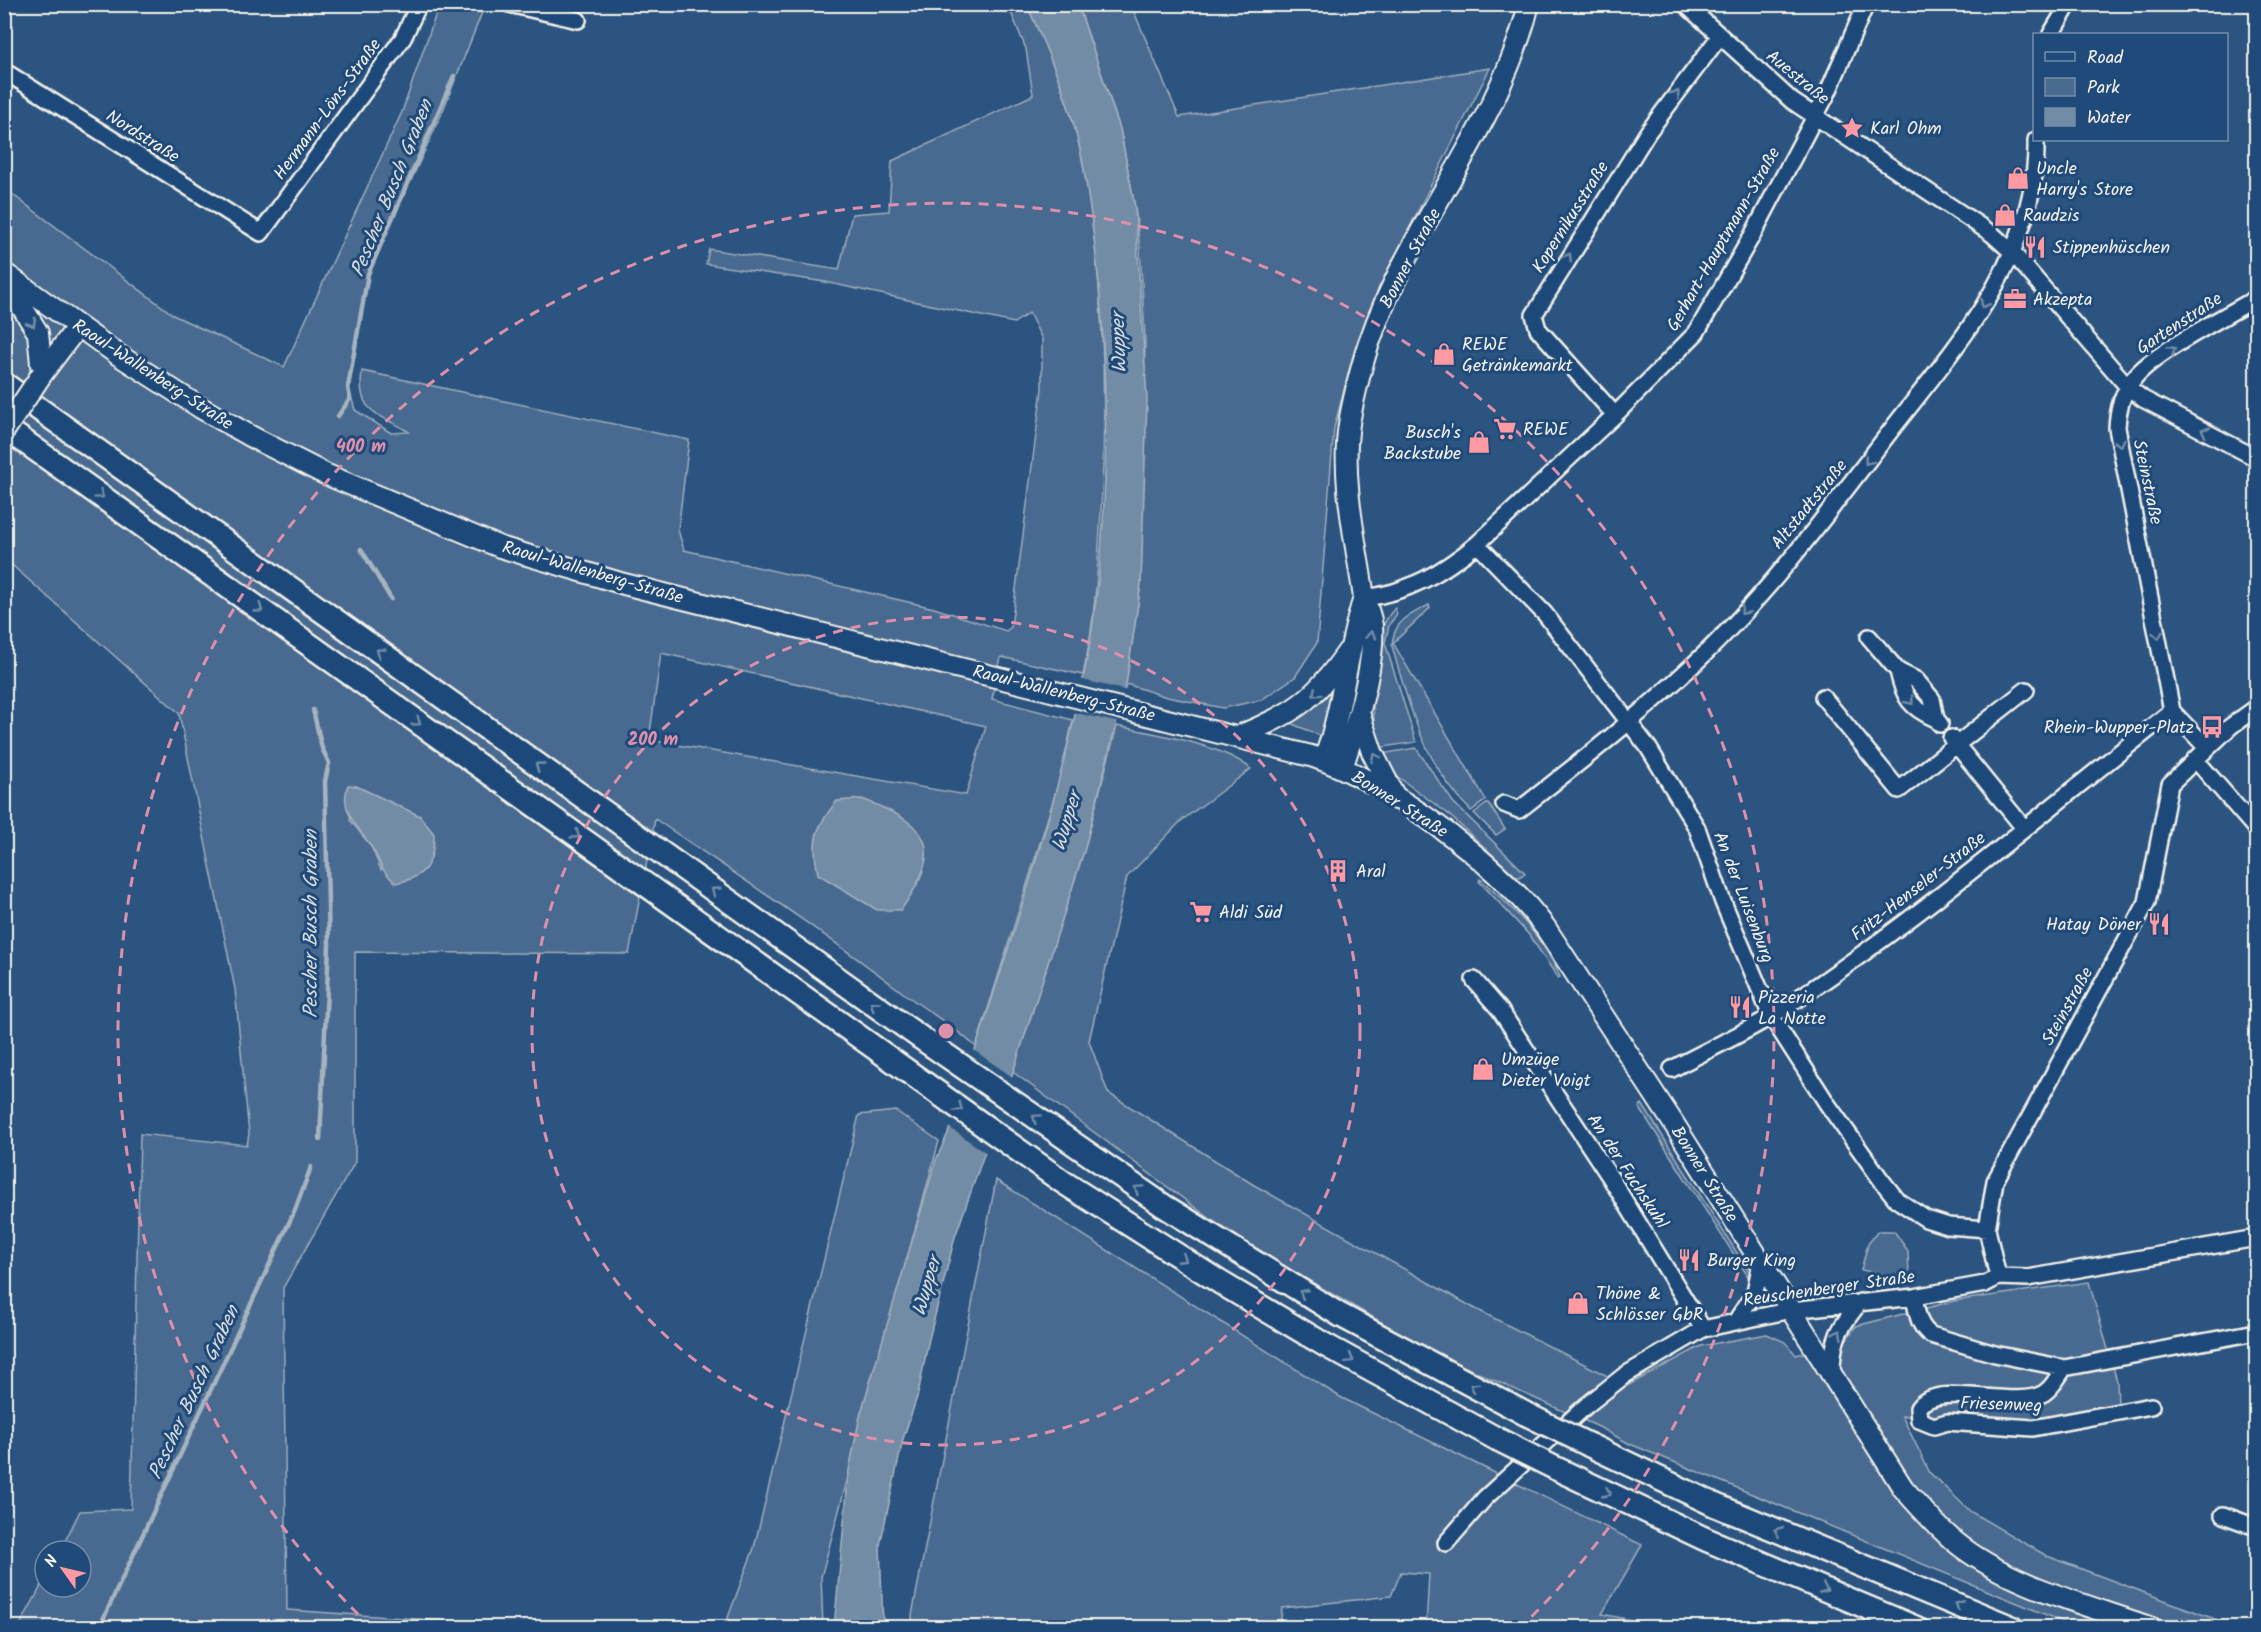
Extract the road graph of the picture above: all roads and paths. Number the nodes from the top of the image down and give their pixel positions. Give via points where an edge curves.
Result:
1 (419, 4) edge
2 (509, 4) edge
3 (1529, 4) edge
4 (1685, 4) edge
5 (1866, 4) edge
6 (2069, 4) edge
7 (578, 20) dead end
8 (2052, 33) edge
9 (1719, 36) junction
10 (4, 71) edge
11 (1814, 117) junction
12 (2036, 141) edge
13 (261, 233) joint
14 (2012, 252) junction
15 (4, 273) edge
16 (4, 278) edge
17 (2256, 298) edge
18 (78, 326) junction
19 (42, 374) junction
20 (4, 384) edge
21 (2128, 387) junction
22 (1615, 415) junction
23 (4, 429) edge
24 (2256, 458) edge
25 (1477, 544) junction
26 (1364, 598) junction
27 (1869, 637) dead end
28 (1352, 647) junction
29 (2026, 690) dead end
30 (1822, 697) dead end
31 (2256, 708) edge
32 (2172, 711) junction
33 (1359, 713) junction
34 (1629, 721) junction
35 (1938, 721) dead end
36 (1238, 737) junction
37 (1954, 741) junction
38 (2207, 748) junction
39 (2195, 759) junction
40 (1333, 764) junction
41 (1396, 800) junction
42 (1504, 804) dead end
43 (2024, 828) junction
44 (2256, 829) edge
45 (1474, 980) dead end
46 (1771, 1016) junction
47 (1672, 1069) dead end
48 (1987, 1229) junction
49 (2256, 1238) edge
50 (1761, 1262) junction
51 (1998, 1277) junction
52 (1914, 1297) junction
53 (1860, 1302) junction
54 (1791, 1310) junction
55 (1736, 1321) junction
56 (1703, 1329) junction
57 (2256, 1332) edge
58 (2064, 1368) junction
59 (1832, 1373) junction
60 (2151, 1406) dead end
61 (2223, 1515) dead end
62 (2256, 1527) edge
63 (1446, 1543) dead end
64 (1916, 1628) edge
65 (2013, 1628) edge
66 (2152, 1628) edge

1 - 13 street, Hermann-Löns-Straße via 403,38
2 - 7 street
3 - 26 main road, Bonner Straße via 1520,43 1486,120 1385,299 1363,365 1349,425 1348,482
4 - 9 street, Auestraße
5 - 11 street, Gerhart-Hauptmann-Straße
6 - 8 street
9 - 11 street, Auestraße
22 -> 9 street, Kopernikusstraße via 1533,319 1537,306 1648,132
10 - 13 street, Nordstraße
11 - 14 street, Auestraße via 1992,234
11 - 22 street, Gerhart-Hauptmann-Straße via 1696,333
12 - 14 street, Altstadtstraße via 2037,171 2031,200
14 - 21 street
14 -> 34 street, Altstadtstraße via 1957,346 1785,564 1694,665
15 - 18 main road, Raoul-Wallenberg-Straße
16 -> 19 main road via 38,333
21 -> 17 street, Gartenstraße via 2153,361
18 - 19 main road
18 - 36 main road, Raoul-Wallenberg-Straße via 201,408 254,438 325,474 500,547 624,584
19 - 23 main road, bridge
65 -> 20 highway, bridge via 1715,1505 1526,1414 1340,1315 1183,1218 921,1038
24 -> 21 street via 2143,399
21 -> 32 street, Steinstraße via 2118,408 2117,428
22 - 25 street, Gerhart-Hauptmann-Straße
23 -> 64 highway, bridge via 1063,1182 1240,1295 1325,1346 1555,1468 1705,1539
25 - 26 street, Gerhart-Hauptmann-Straße via 1438,574 1394,592
25 - 34 street, An der Luisenburg via 1545,614
26 - 28 main road, Bonner Straße
33 -> 26 main road, Bonner Straße via 1372,626
27 - 35 street via 1898,671 1903,692 1918,711
28 -> 36 main road via 1325,684 1302,705
28 - 40 main road, Bonner Straße
29 - 37 street
30 - 37 street via 1899,790
31 - 38 street, Steinstraße
32 - 38 street
32 - 43 street, Fritz-Henseler-Straße
33 - 40 main road, Bonner Straße
41 -> 33 main road via 1372,752
34 - 42 street, Altstadtstraße via 1520,810
34 - 46 street, An der Luisenburg via 1697,828
36 - 40 main road, Bonner Straße
37 - 43 street
38 - 39 street, Steinstraße
39 - 44 street
39 - 48 street, Steinstraße via 2170,784 2147,902 2005,1160 1995,1181
40 - 41 main road, Bonner Straße
41 - 50 main road, Bonner Straße via 1463,846 1528,904
43 - 46 street, Fritz-Henseler-Straße via 1901,925
45 - 56 street, An der Fuchskuhl via 1500,1010 1610,1177
46 - 47 street, Fritz-Henseler-Straße
46 - 48 street, An der Luisenburg via 1828,1105 1897,1200 1926,1219 1948,1226
48 - 51 street, Steinstraße
49 - 51 street, Reuschenberger Straße via 2028,1278
50 - 54 main road, Bonner Straße
50 - 55 street via 1755,1292
51 - 52 street, Reuschenberger Straße via 1985,1284
52 - 53 street, Reuschenberger Straße
52 - 58 street via 1919,1320 1931,1335 1995,1354
53 - 54 street, Reuschenberger Straße
59 -> 53 street via 1837,1333
54 - 55 street, Reuschenberger Straße
54 - 59 main road, Bonner Straße
55 - 56 street, Reuschenberger Straße
56 - 63 street, Reuschenberger Straße via 1625,1376 1587,1405 1485,1498
57 - 58 street
58 - 60 street, Friesenweg via 2042,1394 2021,1398 1938,1398 1921,1403 1919,1420 1934,1426 1947,1422 2033,1428
59 - 66 main road, Bonner Straße via 1903,1488 1955,1542 2018,1579
61 - 62 street

